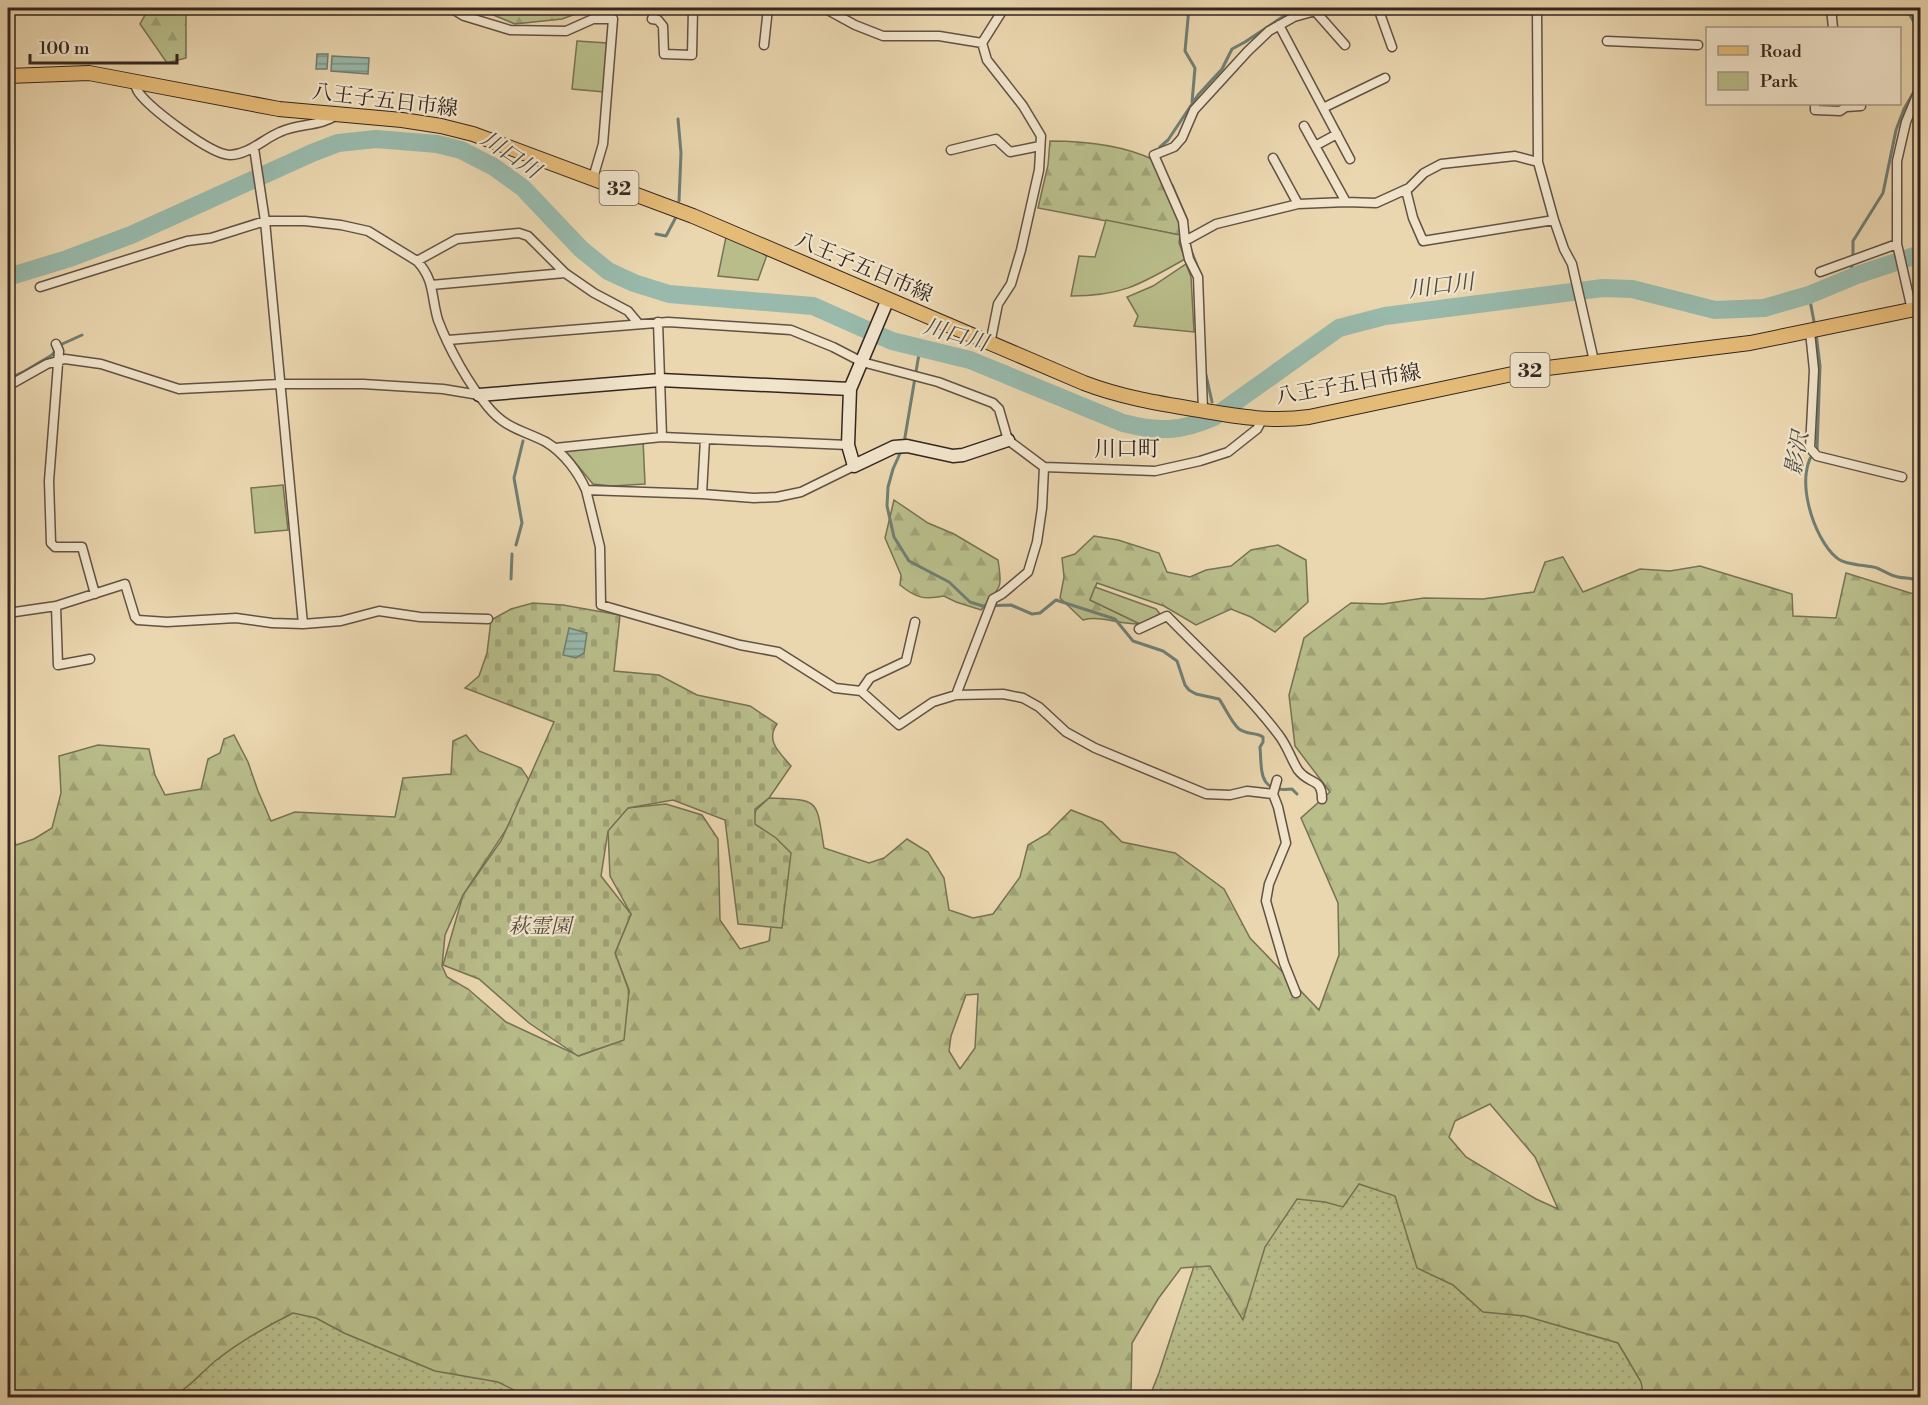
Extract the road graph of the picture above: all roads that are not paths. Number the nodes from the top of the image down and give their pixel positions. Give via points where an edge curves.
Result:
1 (451, 8) edge
2 (656, 8) edge
3 (693, 8) edge
4 (768, 8) edge
5 (824, 8) edge
6 (1004, 8) edge
7 (1326, 8) edge
8 (1378, 8) edge
9 (1537, 8) edge
10 (1831, 8) edge
11 (1316, 11) junction
12 (1292, 13) edge
13 (1279, 25) junction
14 (1833, 27) edge
15 (1607, 41) dead end
16 (982, 43) junction
17 (764, 45) dead end
18 (1345, 45) dead end
19 (1698, 45) dead end
20 (1392, 47) dead end
21 (8, 76) edge
22 (1385, 78) dead end
23 (134, 80) junction
24 (1920, 88) edge
25 (1815, 105) edge
26 (1860, 105) edge
27 (1323, 108) junction
28 (337, 114) junction
29 (1304, 126) dead end
30 (1337, 134) junction
31 (1040, 146) junction
32 (1315, 146) junction
33 (254, 148) junction
34 (951, 150) dead end
35 (1273, 158) dead end
36 (1350, 159) dead end
37 (1538, 162) junction
38 (593, 178) junction
39 (1406, 190) junction
40 (1346, 202) junction
41 (1298, 204) junction
42 (1554, 220) junction
43 (265, 221) junction
44 (1185, 241) junction
45 (1897, 246) junction
46 (417, 261) junction
47 (1820, 272) dead end
48 (565, 273) junction
49 (431, 285) junction
50 (40, 287) dead end
51 (888, 299) junction
52 (1916, 309) edge
53 (658, 322) junction
54 (638, 323) junction
55 (1815, 331) junction
56 (448, 340) junction
57 (990, 344) junction
58 (58, 351) junction
59 (864, 358) junction
60 (1594, 361) junction
61 (660, 380) junction
62 (280, 384) junction
63 (8, 386) edge
64 (850, 389) junction
65 (479, 395) junction
66 (1203, 410) junction
67 (1257, 419) junction
68 (662, 437) junction
69 (705, 439) junction
70 (1008, 440) junction
71 (848, 445) junction
72 (555, 448) junction
73 (854, 466) junction
74 (1044, 467) junction
75 (1902, 477) dead end
76 (586, 490) junction
77 (702, 494) junction
78 (95, 594) junction
79 (56, 606) junction
80 (8, 614) edge
81 (488, 619) dead end
82 (915, 622) dead end
83 (303, 624) junction
84 (1139, 629) dead end
85 (90, 659) dead end
86 (861, 691) junction
87 (956, 695) junction
88 (1277, 780) dead end
89 (1273, 794) junction
90 (1322, 800) dead end
91 (1296, 993) dead end

1 - 38 street via 510,30 566,31 593,19 613,19 603,144
2 - 3 street via 652,19 663,26 664,54 692,56
4 - 17 street
5 - 16 street via 883,36 939,36
6 - 16 street
7 - 11 street
8 - 20 street
9 - 37 street
10 - 14 street
11 - 12 street
11 - 18 street
12 - 13 street
13 - 27 street
13 - 44 street via 1248,51 1194,111 1174,147 1154,155 1183,221
15 - 19 street
16 - 31 street via 987,60 1041,136
21 - 23 main road, 八王子五日市線 / 32 via 76,72
22 - 27 street
23 - 28 main road, 八王子五日市線 / 32 via 279,109
23 - 33 street via 142,97 213,150 229,155
24 - 45 street via 1897,160
25 - 26 street via 1815,110 1840,111 1846,106
27 - 30 street
28 - 33 street via 325,122 281,131
28 - 38 main road, 八王子五日市線 / 32 via 457,129
29 - 32 street
30 - 32 street
30 - 36 street
31 - 34 street via 1010,152 996,139
31 - 57 street via 1039,170 1021,250 1011,284 998,304
32 - 40 street
33 - 43 street
35 - 41 street
37 - 39 street via 1515,156 1441,164
37 - 42 street
38 - 51 main road, 八王子五日市線 / 32
39 - 40 street via 1376,203
39 - 42 street via 1423,241
40 - 41 street
41 - 44 street via 1216,224
42 - 60 street via 1574,275
43 - 46 street via 305,221 368,231
43 - 50 street
43 - 62 street
44 - 66 street via 1198,277
45 - 47 street
45 - 52 street
46 - 48 street via 457,239 519,233 528,236
46 - 49 street
48 - 49 street
48 - 54 street via 628,311
49 - 56 street via 437,316
51 - 57 main road, 八王子五日市線 / 32
51 - 59 street
52 - 55 main road, 八王子五日市線 / 32
53 - 54 street
53 - 59 street via 791,330
53 - 61 street
54 - 56 street
55 - 60 main road, 八王子五日市線 / 32 via 1750,343
55 - 75 street via 1810,448 1817,456
56 - 65 street
57 - 66 main road, 八王子五日市線 / 32 via 1100,389
58 - 62 street via 178,389
58 - 63 street
58 - 78 street via 49,481 51,543 55,547 82,548
59 - 64 street
59 - 70 street via 993,403
60 - 67 main road, 八王子五日市線 / 32 via 1487,378 1310,417
61 - 64 street
61 - 65 street
61 - 68 street
62 - 65 street via 443,388
62 - 83 street
64 - 71 street
65 - 72 street via 512,428
66 - 67 main road, 八王子五日市線 / 32
67 - 74 street via 1257,429 1228,452 1155,471
68 - 69 street
68 - 72 street
69 - 71 street
69 - 77 street
70 - 73 street via 953,456 903,446
70 - 74 street
71 - 73 street
72 - 76 street via 567,459
73 - 77 street via 794,494 754,498
74 - 87 street via 1042,508 1028,572 992,603
76 - 77 street
76 - 86 street via 600,547 601,605 717,639 778,652 835,688
78 - 79 street
78 - 83 street via 125,584 138,620 236,618
79 - 80 street
79 - 85 street via 58,665
81 - 83 street via 379,611 341,621
82 - 86 street via 906,661 870,678
84 - 90 street via 1167,616 1279,735 1299,771 1322,789
86 - 87 street via 899,725 933,702
87 - 89 street via 1003,694 1023,698 1066,732 1095,748 1206,794
88 - 89 street
89 - 91 street via 1286,843 1266,901

